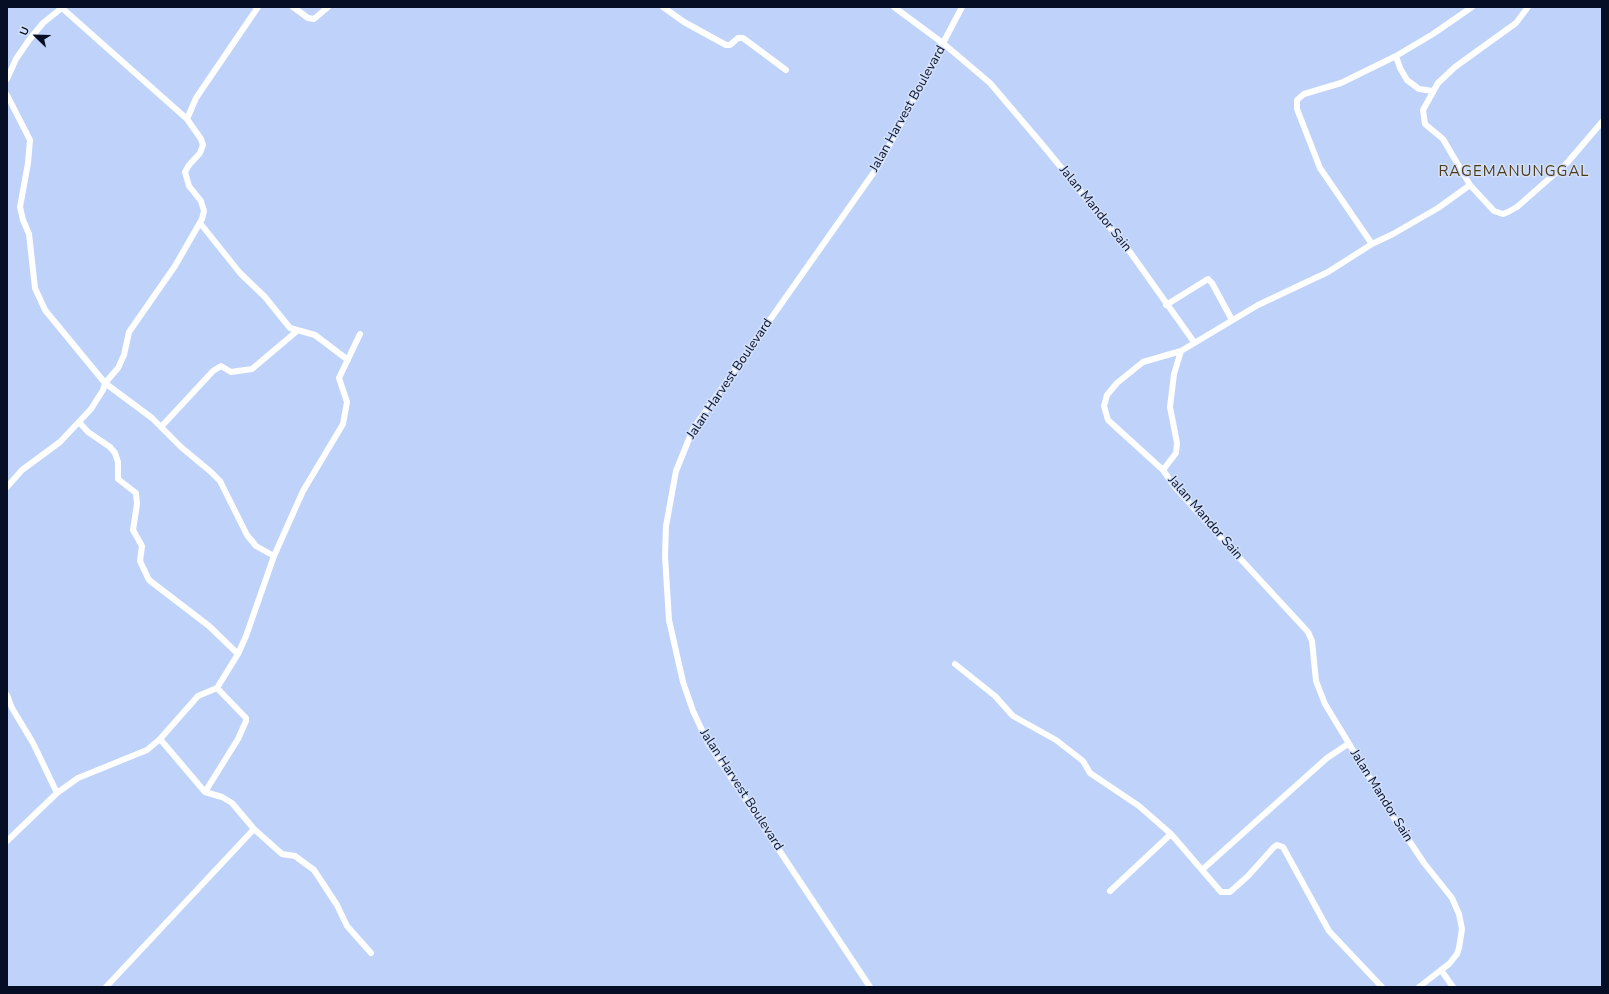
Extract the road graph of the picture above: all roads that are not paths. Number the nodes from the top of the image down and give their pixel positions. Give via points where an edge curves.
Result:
1 (258, 7) edge
2 (293, 7) edge
3 (328, 7) edge
4 (663, 7) edge
5 (894, 7) edge
6 (962, 7) edge
7 (1472, 7) edge
8 (1528, 7) edge
9 (63, 8) edge
10 (944, 44) junction
11 (1396, 56) junction
12 (786, 70) dead end
13 (7, 79) edge
14 (1433, 91) junction
15 (7, 95) edge
16 (186, 119) junction
17 (1602, 122) edge
18 (1470, 185) junction
19 (200, 223) junction
20 (1372, 244) junction
21 (1166, 305) junction
22 (1232, 320) junction
23 (297, 331) junction
24 (360, 334) dead end
25 (1194, 342) junction
26 (1181, 351) junction
27 (348, 360) junction
28 (105, 383) junction
29 (79, 422) junction
30 (161, 427) junction
31 (1163, 470) junction
32 (7, 487) edge
33 (274, 556) junction
34 (238, 654) junction
35 (955, 664) dead end
36 (217, 688) junction
37 (7, 695) edge
38 (160, 739) junction
39 (1348, 744) junction
40 (205, 792) junction
41 (57, 793) junction
42 (254, 829) junction
43 (1171, 834) junction
44 (7, 841) edge
45 (1203, 869) junction
46 (1110, 891) dead end
47 (371, 953) dead end
48 (1441, 970) junction
49 (106, 987) edge
50 (870, 987) edge
51 (1382, 987) edge
52 (1419, 987) edge
53 (1453, 987) edge

1 - 16 street via 196,98
2 - 3 street via 314,20
4 - 12 street via 726,45 743,38
5 - 10 street, Jalan Mandor Sain
6 - 10 street, Jalan Harvest Boulevard
7 - 11 street
8 - 14 street via 1516,23 1455,67
9 - 13 street via 43,23 29,40
9 - 16 street
10 - 21 street, Jalan Mandor Sain via 990,84 1018,116 1130,252
10 - 50 street, Jalan Harvest Boulevard via 879,165 693,429 676,472 666,526 665,564 669,620 683,682 693,711 708,743
11 - 14 street via 1407,80 1419,89
11 - 20 street via 1341,83 1304,94 1296,104 1320,168
14 - 18 street via 1423,110 1425,124 1443,139
15 - 28 street via 30,140 20,207 29,234 35,288 45,310
16 - 19 street via 203,145 200,154 185,172 189,186 201,200 204,211
17 - 18 street via 1567,163 1508,212 1503,214 1494,211
18 - 20 street via 1438,208
19 - 23 street via 240,273 265,297 287,325
19 - 28 street via 175,266 129,332 118,368
20 - 22 street via 1328,272
21 - 22 street via 1208,279
21 - 25 street, Jalan Mandor Sain
22 - 25 street
23 - 27 street via 315,335
23 - 30 street via 252,369 231,372 221,366 213,371
24 - 27 street
25 - 26 street
26 - 31 street, Jalan Mandor Sain via 1174,374 1170,408 1177,443 1176,453
26 - 31 street via 1143,362 1117,383 1107,395 1104,406 1108,420
27 - 33 street via 339,378 347,402 343,424 303,491
28 - 29 street via 91,409
28 - 30 street
29 - 32 street via 55,446 22,470
29 - 34 street via 115,453 118,479 136,493 138,504 133,530 142,546 140,561 149,580 209,626
30 - 33 street via 220,481 247,536 256,546
31 - 39 street, Jalan Mandor Sain via 1185,498 1308,632 1312,641 1316,681 1325,704
33 - 34 street
34 - 36 street
35 - 43 street via 995,696 1013,716 1056,740 1083,761 1090,773 1139,806
36 - 38 street via 198,696
36 - 40 street via 246,721 238,739
37 - 41 street
38 - 40 street
38 - 41 street via 147,750 78,778
39 - 45 street via 1327,758
39 - 48 street, Jalan Mandor Sain via 1408,840 1452,898 1459,914 1462,929 1459,948 1449,964
40 - 42 street via 232,803
41 - 44 street
42 - 47 street via 282,854 295,856 314,870 337,905 347,926
42 - 49 street
43 - 45 street
43 - 46 street
45 - 51 street via 1220,892 1230,892 1274,847 1283,847 1329,931
48 - 52 street, Jalan Mandor Sain
48 - 53 street

